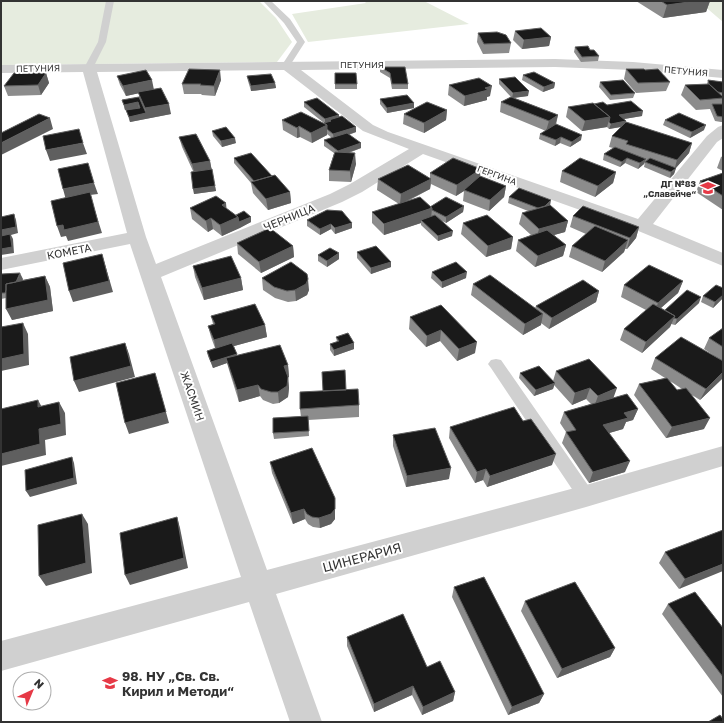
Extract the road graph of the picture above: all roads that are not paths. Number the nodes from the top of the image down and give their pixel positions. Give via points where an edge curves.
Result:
1 (110, 1) edge
2 (268, 1) edge
3 (286, 65) junction
4 (89, 68) junction
5 (1, 69) edge
6 (723, 74) edge
7 (723, 130) edge
8 (422, 148) junction
9 (642, 226) junction
10 (137, 237) junction
11 (723, 260) edge
12 (1, 264) edge
13 (150, 274) junction
14 (496, 364) dead end
15 (723, 456) edge
16 (586, 496) junction
17 (259, 585) junction
18 (1, 656) edge
19 (306, 722) edge

1 - 4 lane via 102,42
2 - 3 lane via 287,21 301,42
3 - 4 street, ПЕТУНИЯ
3 - 6 street, ПЕТУНИЯ via 555,63 633,66
3 - 8 street, ГЕРГИНА via 368,128
4 - 5 street, ПЕТУНИЯ
4 - 10 street, ЖАСМИН
7 - 9 street via 712,139
8 - 9 street, ГЕРГИНА
8 - 13 street, ЧЕРНИЦА via 336,198
9 - 11 street, ГЕРГИНА
10 - 12 street, КОМЕТА
10 - 13 street, ЖАСМИН
13 - 17 street, ЖАСМИН
14 - 16 lane
15 - 16 street, ЦИНЕРАРИЯ
16 - 17 street, ЦИНЕРАРИЯ
17 - 18 street, ЦИНЕРАРИЯ
17 - 19 street, ЖАСМИН

